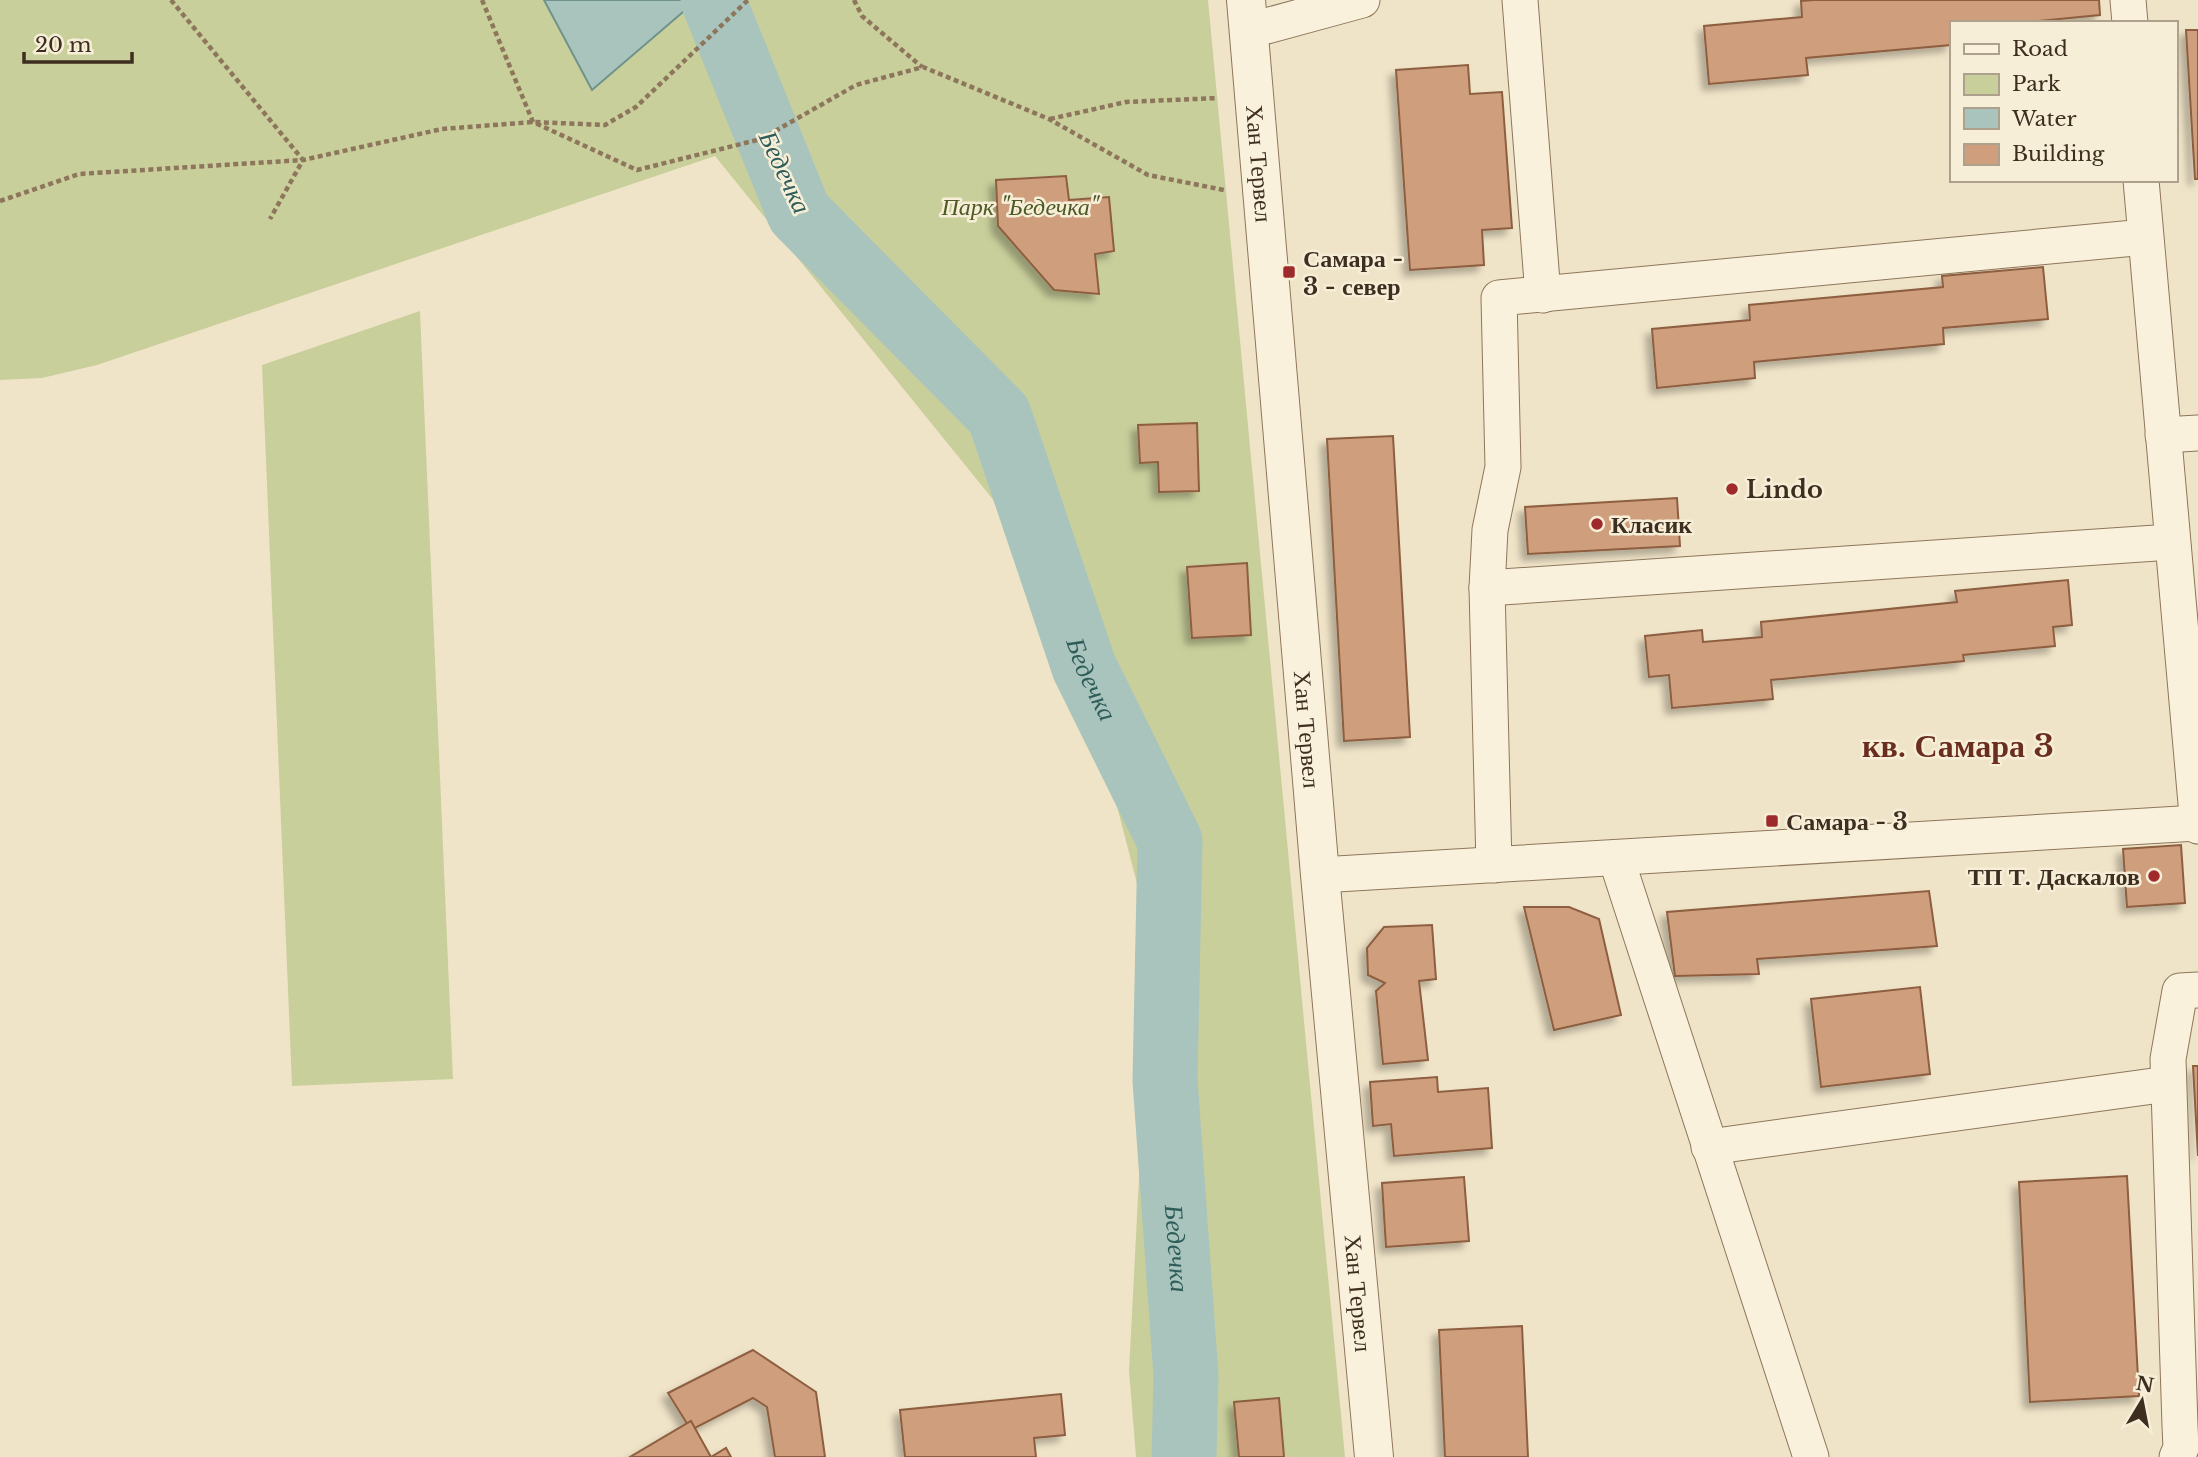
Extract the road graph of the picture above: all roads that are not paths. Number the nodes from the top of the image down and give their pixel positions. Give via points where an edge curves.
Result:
1 (1363, 0) edge
2 (1520, 0) edge
3 (2128, 0) edge
4 (1247, 16) edge
5 (2130, 21) edge
6 (2141, 182) edge
7 (2145, 237) junction
8 (1543, 295) junction
9 (2198, 433) edge
10 (2163, 435) junction
11 (2171, 542) junction
12 (1487, 588) junction
13 (2198, 824) edge
14 (1616, 858) junction
15 (1494, 865) junction
16 (1320, 875) junction
17 (2198, 990) edge
18 (2168, 1084) junction
19 (1709, 1147) junction
20 (1374, 1457) edge
21 (1811, 1457) edge
22 (2177, 1457) edge

1 - 4 street
2 - 8 street
3 - 5 street
4 - 16 street, Хан Тервел
6 - 7 street
7 - 8 street
7 - 10 street
8 - 12 street via 1499,299 1503,467 1490,530
9 - 10 street
10 - 11 street
11 - 12 street
11 - 13 street
12 - 15 street
13 - 14 street
14 - 15 street
14 - 19 street
15 - 16 street
16 - 20 street, Хан Тервел
17 - 18 street via 2180,991
18 - 19 street
18 - 22 street via 2181,1448
19 - 21 street

